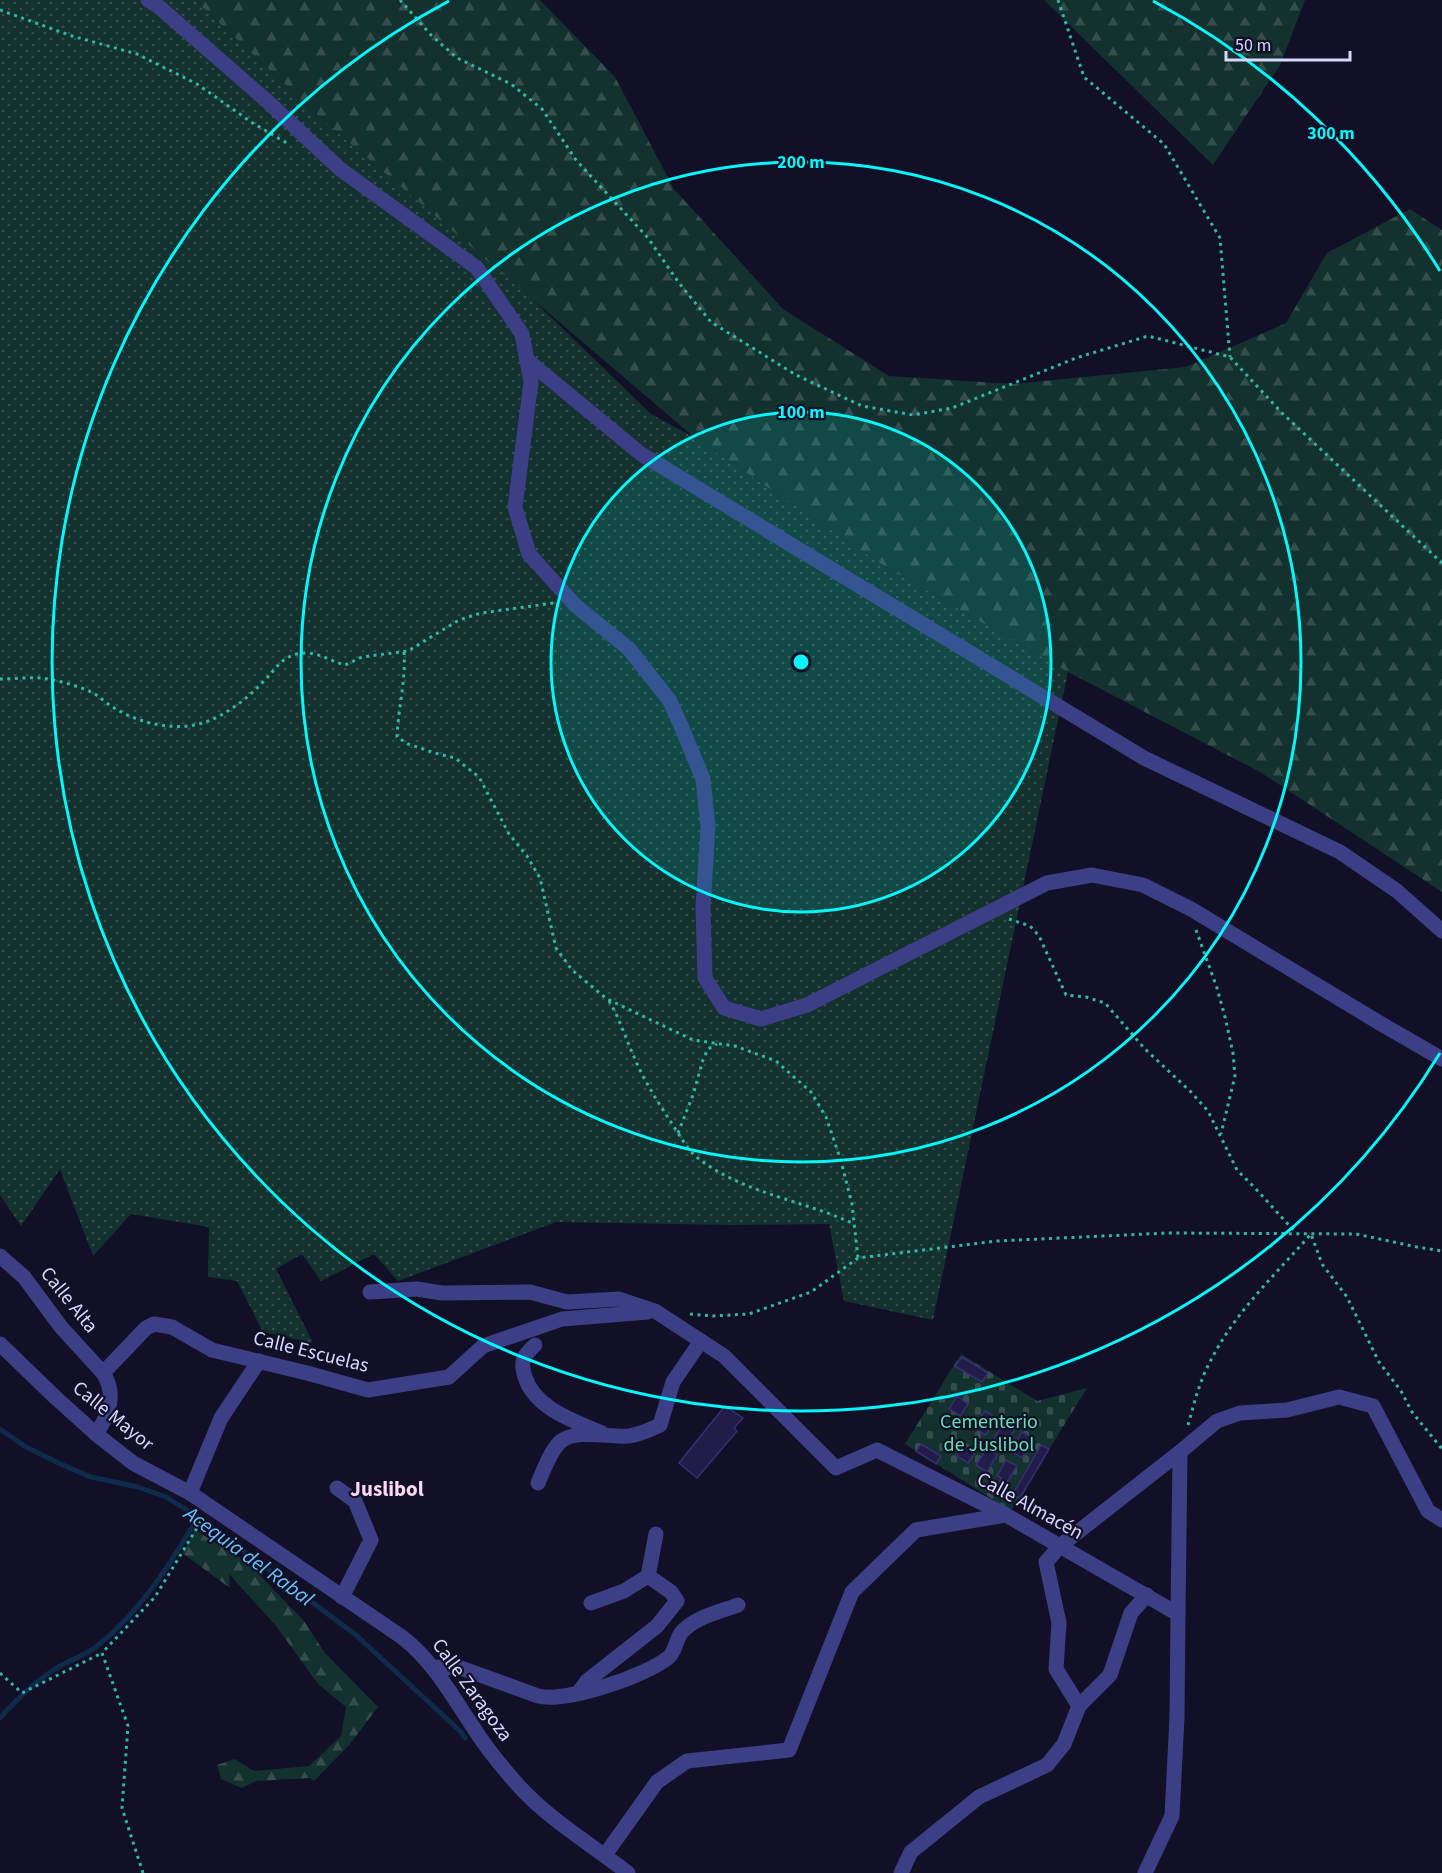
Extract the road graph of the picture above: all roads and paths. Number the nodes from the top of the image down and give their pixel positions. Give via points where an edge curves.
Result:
1 (148, 0) edge
2 (400, 0) edge
3 (1058, 0) edge
4 (0, 10) edge
5 (292, 147) dead end
6 (1230, 357) junction
7 (527, 360) junction
8 (1442, 563) edge
9 (569, 598) junction
10 (404, 652) junction
11 (0, 679) edge
12 (1191, 909) junction
13 (988, 913) junction
14 (1442, 931) edge
15 (607, 999) junction
16 (718, 1044) junction
17 (1442, 1059) edge
18 (678, 1133) junction
19 (1221, 1136) junction
20 (854, 1224) junction
21 (1296, 1233) junction
22 (1311, 1234) junction
23 (1442, 1251) edge
24 (0, 1256) edge
25 (858, 1258) junction
26 (370, 1292) dead end
27 (655, 1311) junction
28 (690, 1314) dead end
29 (701, 1341) junction
30 (0, 1344) edge
31 (535, 1345) dead end
32 (260, 1361) junction
33 (103, 1373) junction
34 (96, 1434) junction
35 (608, 1435) junction
36 (1442, 1449) edge
37 (1180, 1452) junction
38 (538, 1483) dead end
39 (338, 1488) dead end
40 (190, 1493) junction
41 (210, 1506) joint
42 (1006, 1515) junction
43 (1442, 1520) edge
44 (198, 1526) dead end
45 (656, 1534) dead end
46 (1060, 1546) junction
47 (648, 1576) junction
48 (1147, 1595) junction
49 (342, 1596) junction
50 (591, 1603) dead end
51 (738, 1605) dead end
52 (1178, 1614) junction
53 (102, 1653) junction
54 (433, 1667) junction
55 (0, 1673) edge
56 (578, 1693) junction
57 (1079, 1706) junction
58 (605, 1855) junction
59 (143, 1873) edge
60 (628, 1873) edge
61 (901, 1873) edge
62 (1146, 1873) edge

1 - 7 street via 340,169 477,268 522,334
2 - 6 path via 458,58 511,84 542,109 576,160 648,238 711,322 796,375 862,406 913,415 952,408 1076,358 1148,336
3 - 6 path via 1084,77 1164,144 1220,238
4 - 5 path via 137,54 197,84
6 - 8 path via 1282,413
7 - 9 street via 531,382 515,507 529,554
7 - 14 street via 641,454 1144,758 1340,852 1397,891
9 - 10 path via 459,620
9 - 13 street via 629,649 670,701 703,779 708,827 703,906 705,978 724,1008 761,1019 807,1005
10 - 11 path via 362,657 345,665 318,654 287,657 264,682 224,714 175,727 135,718 92,692 60,682
10 - 15 path via 397,737 455,758 479,777 509,834 540,879 556,948 572,970
12 - 13 street via 1143,885 1092,875 1047,883
12 - 17 street
12 - 19 path via 1233,1053 1235,1076
13 - 19 path via 1030,927 1040,936 1066,995 1105,1003 1208,1111
15 - 16 path via 693,1040
15 - 18 path via 640,1072
16 - 18 path via 708,1049 703,1060
16 - 20 path via 747,1049 776,1061 811,1092 841,1161
18 - 20 path via 697,1157 735,1180
19 - 21 path via 1237,1170
20 - 25 path
21 - 22 path
21 - 25 path via 997,1240
22 - 23 path via 1356,1234
22 - 36 path via 1322,1264 1347,1297 1379,1362
22 - 37 path via 1232,1325 1209,1363
24 - 33 street, Calle Alta via 24,1277 61,1327
25 - 28 path via 811,1292 749,1314
26 - 27 street, Calle Almacén via 530,1292 567,1302 619,1299
27 - 29 street, Calle Almacén
27 - 32 street, Calle Escuelas via 562,1319 483,1346 449,1377 368,1390
29 - 35 street via 673,1382 660,1425 628,1436
29 - 42 street, Calle Almacén via 724,1356 836,1468 877,1450
30 - 34 street, Calle Mayor
31 - 35 street via 523,1359 527,1385 540,1401 564,1416
32 - 33 street, Calle Escuelas via 212,1350 172,1327 154,1324
32 - 40 street via 221,1418
33 - 34 street via 111,1391 110,1406
34 - 40 street, Calle Mayor via 134,1463
35 - 38 street via 572,1436 561,1442
37 - 43 street via 1217,1421 1240,1413 1287,1410 1339,1397 1373,1406 1428,1510
37 - 46 street
37 - 52 street
39 - 49 street via 355,1501 370,1540
40 - 41 street, Calle Mayor
41 - 49 street, Calle Zaragoza
42 - 46 street, Calle Almacén
42 - 58 street via 916,1530 852,1592 789,1750 687,1761 657,1782
44 - 53 path via 155,1597
45 - 47 street
46 - 48 street, Calle Almacén
46 - 57 street via 1046,1562 1059,1623 1056,1669
47 - 50 street via 624,1591
47 - 56 street via 677,1601 657,1626 587,1681
48 - 52 street, Calle Almacén
48 - 57 street via 1131,1613 1110,1675
49 - 54 street, Calle Zaragoza via 417,1648
51 - 56 street via 689,1626 671,1656 661,1662 625,1679
52 - 62 street via 1172,1816
53 - 55 path via 22,1693
53 - 59 path via 129,1726 122,1808
54 - 56 street via 461,1668 546,1698
54 - 58 street, Calle Zaragoza via 488,1750 518,1786 558,1822
57 - 61 street via 1064,1744 1047,1765 979,1797 911,1852
58 - 60 street, Calle Zaragoza

